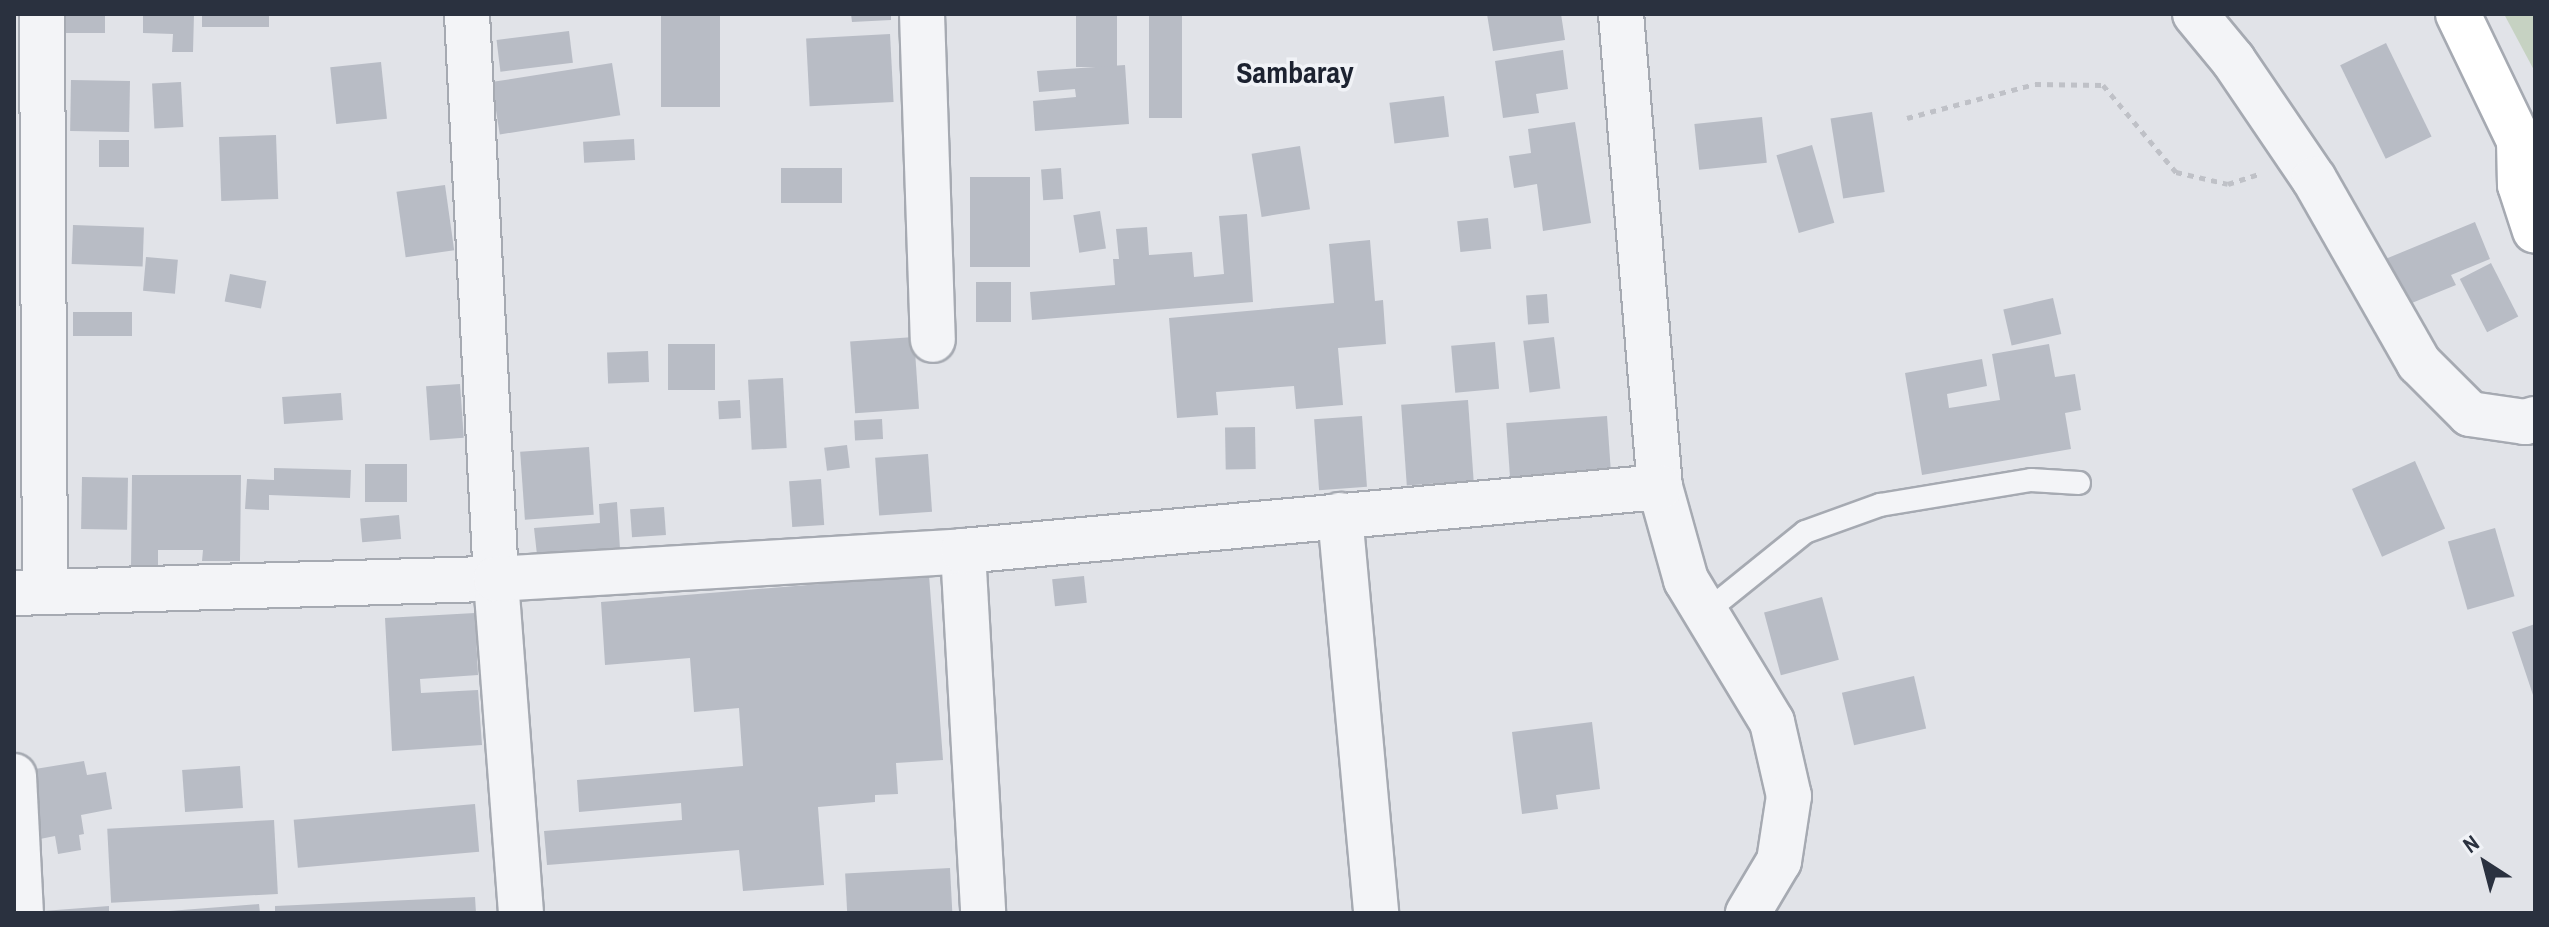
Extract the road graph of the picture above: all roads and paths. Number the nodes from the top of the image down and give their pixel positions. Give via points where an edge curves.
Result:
1 (42, 14) edge
2 (467, 14) edge
3 (922, 14) edge
4 (1621, 14) edge
5 (2195, 14) edge
6 (2458, 14) edge
7 (1907, 118) dead end
8 (2527, 149) edge
9 (2300, 159) junction
10 (2535, 231) edge
11 (933, 340) dead end
12 (2535, 419) edge
13 (2079, 483) dead end
14 (1660, 487) junction
15 (1340, 515) junction
16 (963, 551) junction
17 (496, 579) junction
18 (30, 592) edge
19 (1706, 612) junction
20 (14, 776) edge
21 (21, 913) edge
22 (521, 913) edge
23 (983, 913) edge
24 (1376, 913) edge
25 (1748, 913) edge

1 - 18 street
2 - 17 street
3 - 11 street
4 - 14 street
5 - 9 street
6 - 8 highway
7 - 9 path via 2035,84 2103,85 2176,172 2228,184
8 - 10 highway via 2520,185
9 - 12 street via 2419,363 2470,414
13 - 19 lane via 2031,480 1880,505 1805,532
14 - 15 street
14 - 19 street via 1686,580
15 - 16 street
15 - 24 street
16 - 17 street
16 - 23 street
17 - 18 street
17 - 22 street
19 - 25 street via 1772,722 1789,796 1779,861
20 - 21 street

